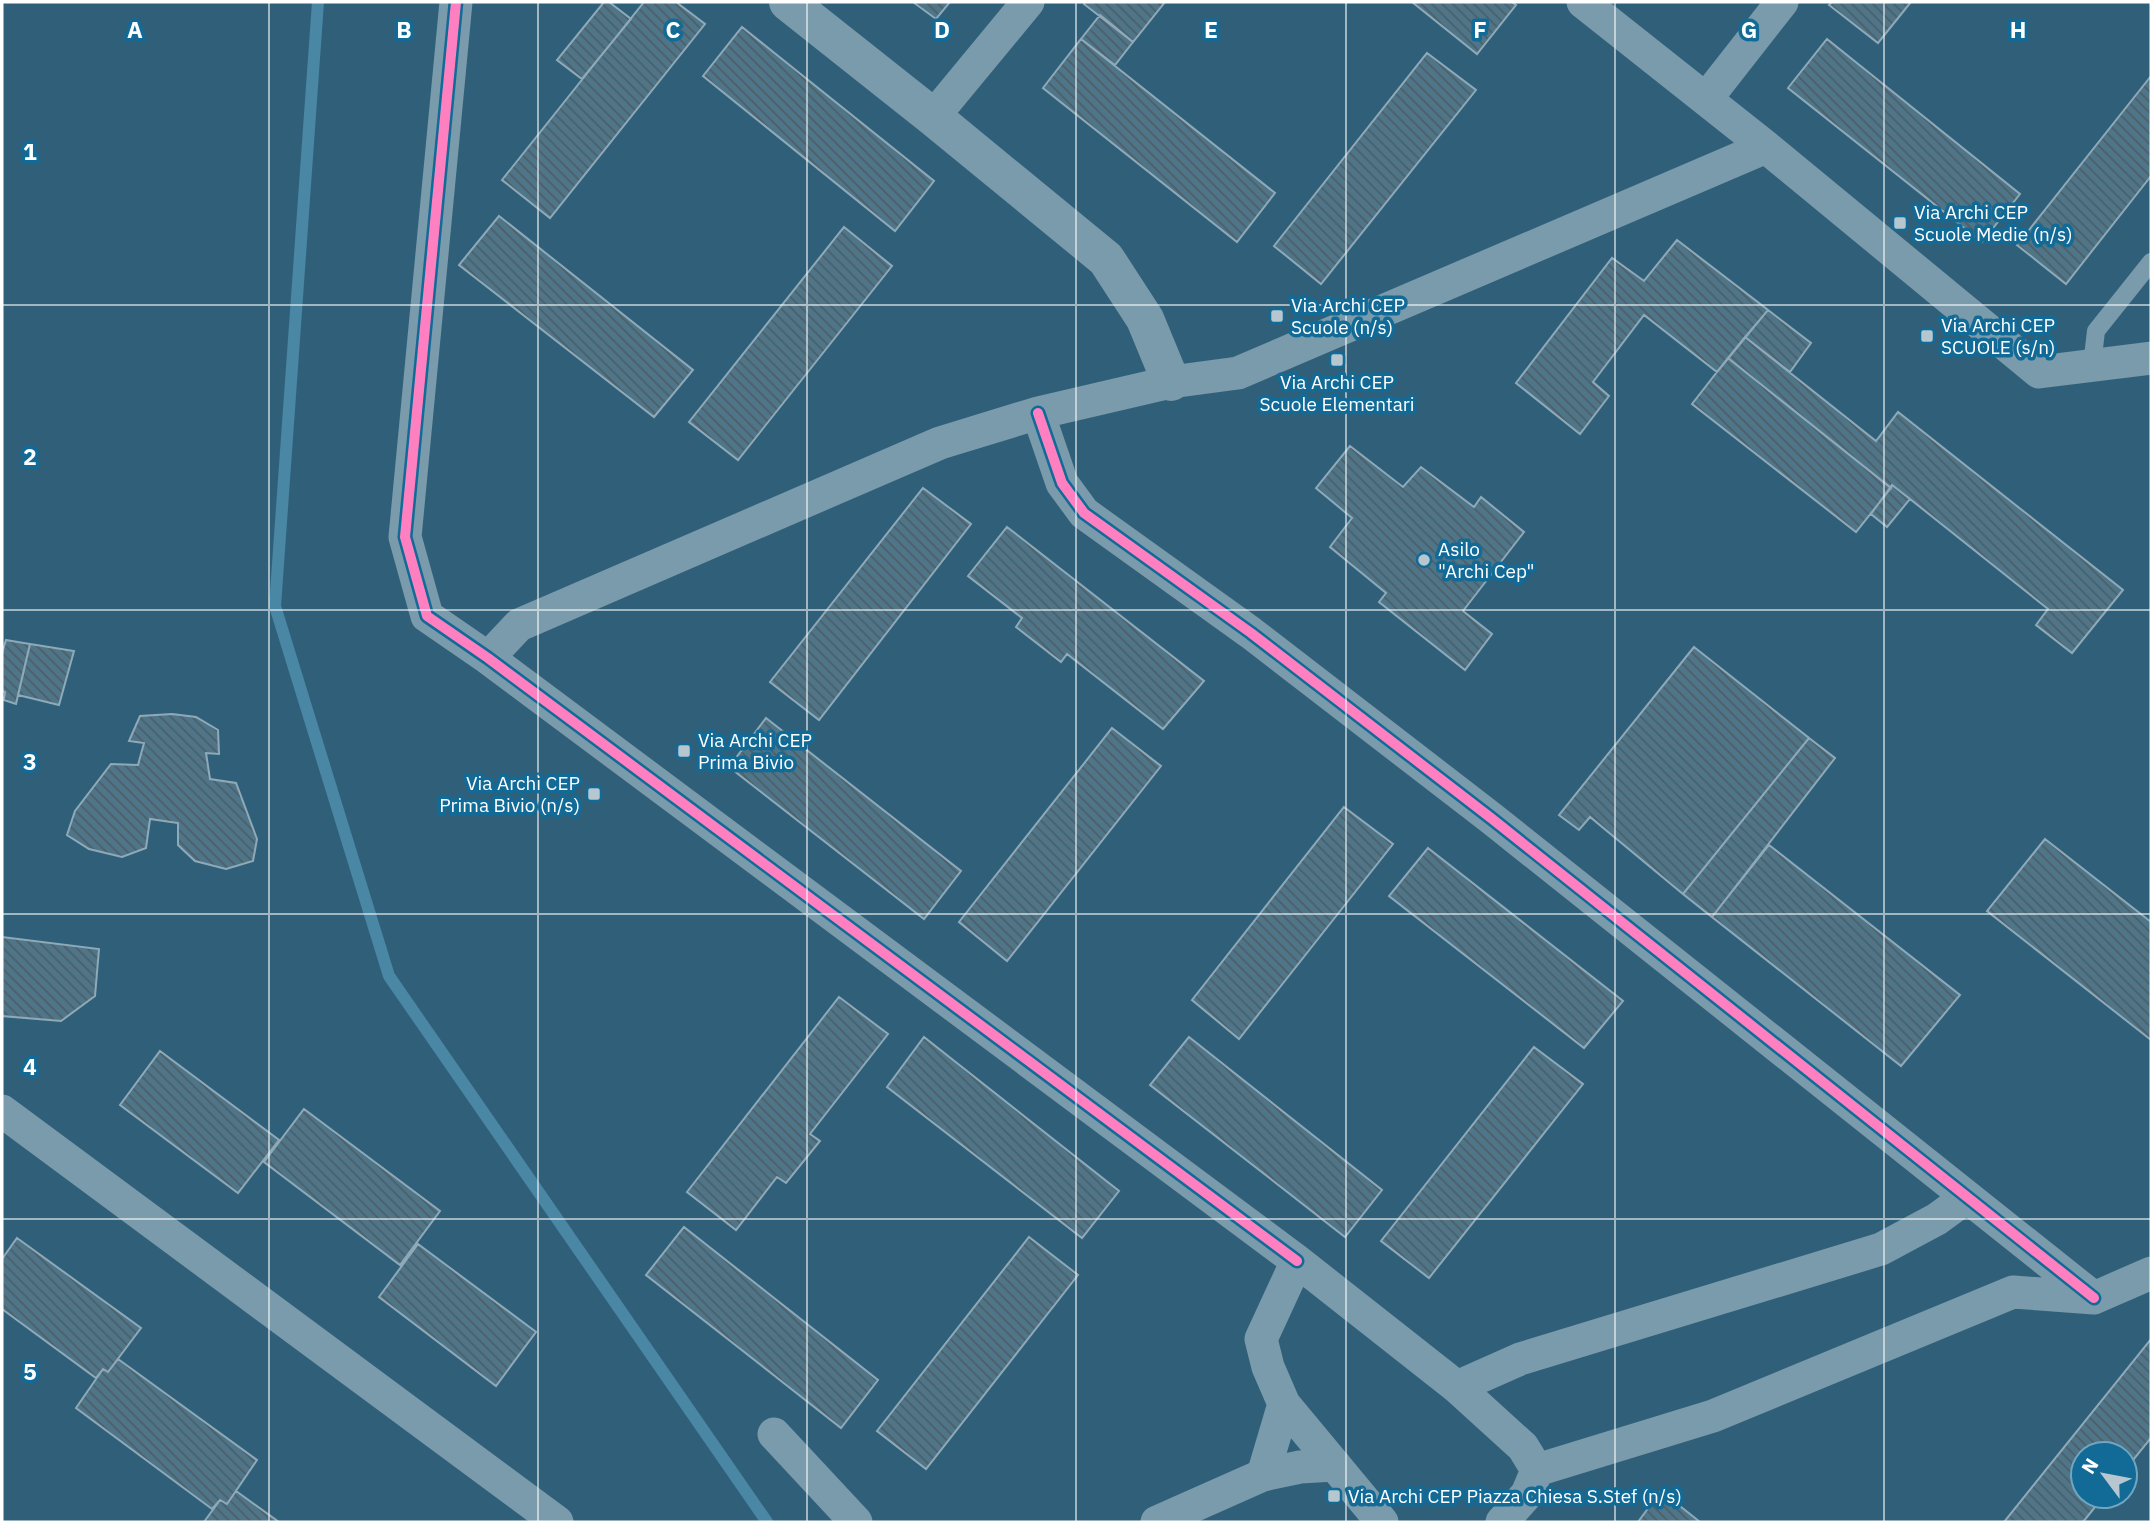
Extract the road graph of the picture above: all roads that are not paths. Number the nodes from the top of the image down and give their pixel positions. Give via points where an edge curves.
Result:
1 (456, 2) edge
2 (788, 2) edge
3 (1028, 2) edge
4 (1583, 2) edge
5 (1782, 2) edge
6 (1706, 99) junction
7 (933, 117) junction
8 (1766, 147) junction
9 (2151, 262) edge
10 (2151, 359) edge
11 (2092, 365) junction
12 (1171, 382) junction
13 (1038, 413) junction
14 (488, 658) junction
15 (2, 1111) edge
16 (1967, 1197) junction
17 (1297, 1261) junction
18 (2151, 1273) edge
19 (2094, 1298) junction
20 (1457, 1387) junction
21 (1284, 1404) junction
22 (774, 1434) dead end
23 (1335, 1465) junction
24 (1537, 1470) junction
25 (1263, 1475) junction
26 (558, 1522) edge
27 (856, 1522) edge
28 (1157, 1522) edge
29 (1382, 1522) edge
30 (1502, 1522) edge

1 - 14 street via 405,537 427,616
2 - 7 street
3 - 7 street
4 - 6 street
5 - 6 street
6 - 8 street
7 - 12 street via 1106,259 1145,319
8 - 11 street via 2039,372
8 - 12 street via 1238,373
9 - 11 lane via 2096,331
10 - 11 street
12 - 13 street
13 - 14 street via 940,443 519,625
13 - 16 street via 1062,483 1084,513 1251,633 1491,818
14 - 17 street
15 - 26 street
16 - 19 street
16 - 20 street via 1881,1249 1520,1359
17 - 20 street
17 - 21 street via 1261,1339
18 - 19 street
19 - 24 street via 2013,1292 1713,1416
20 - 24 street via 1522,1447
21 - 23 street
21 - 25 street
22 - 27 street
23 - 25 street
23 - 29 street
24 - 30 street via 1527,1494
25 - 28 street

